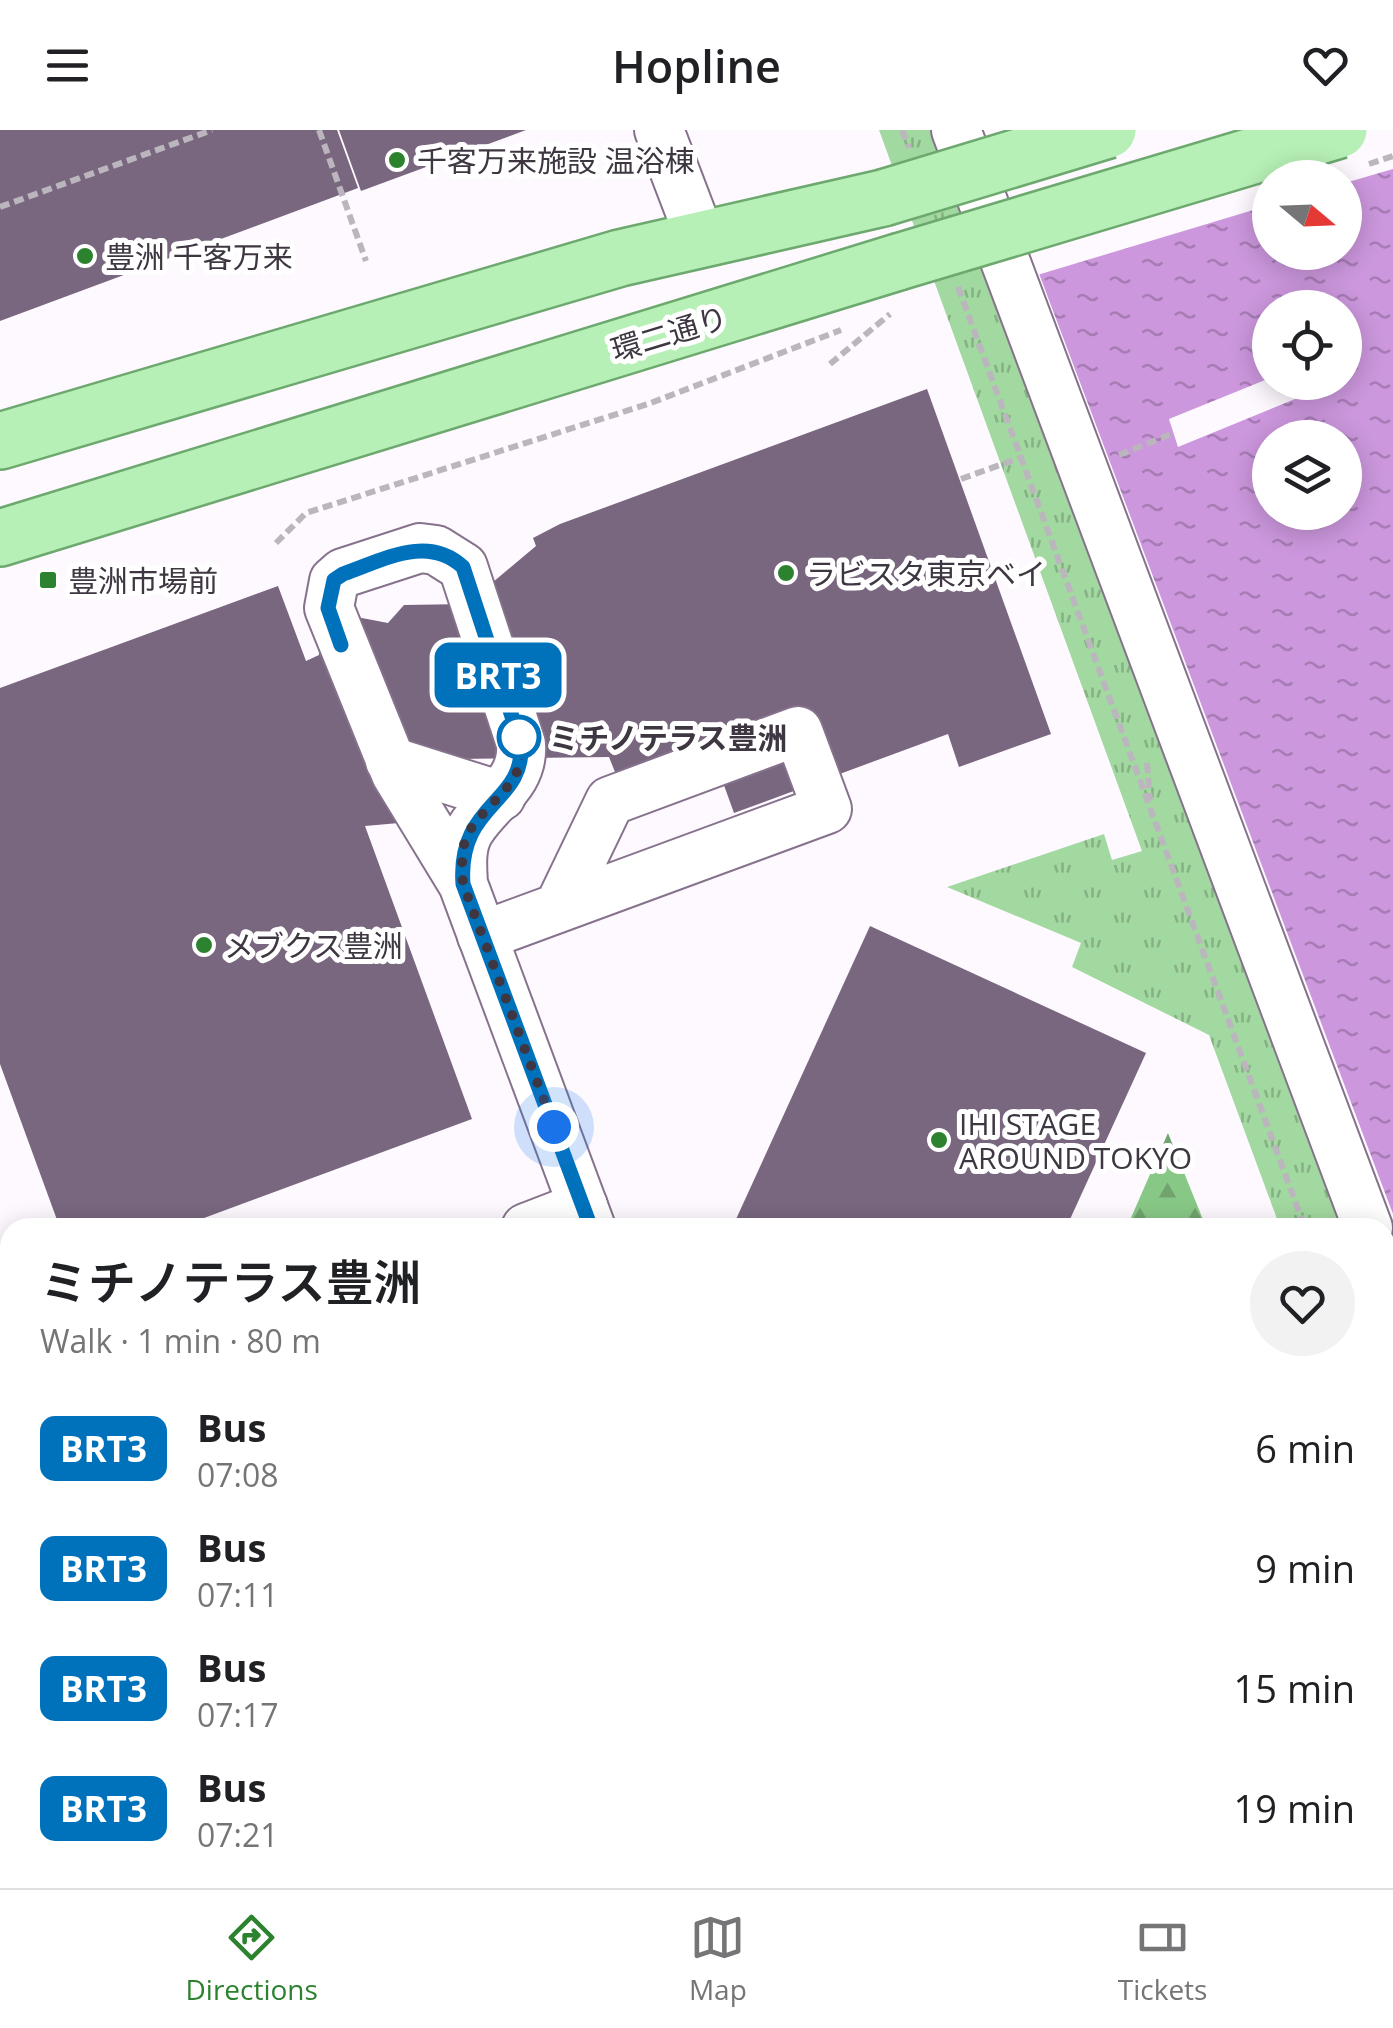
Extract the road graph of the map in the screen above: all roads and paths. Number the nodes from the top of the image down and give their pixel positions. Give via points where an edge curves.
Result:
1 (212, 130) edge
2 (319, 130) edge
3 (659, 130) edge
4 (902, 130) edge
5 (956, 130) edge
6 (1108, 130) edge
7 (1339, 130) edge
8 (899, 182) junction
9 (0, 206) edge
10 (701, 240) junction
11 (366, 262) dead end
12 (953, 272) dead end
13 (896, 286) junction
14 (864, 321) dead end
15 (850, 327) dead end
16 (830, 364) dead end
17 (1174, 433) dead end
18 (0, 441) edge
19 (1022, 456) junction
20 (1084, 468) junction
21 (961, 478) dead end
22 (0, 538) edge
23 (276, 542) dead end
24 (390, 761) junction
25 (501, 796) junction
26 (463, 884) junction
27 (559, 907) junction
28 (482, 936) junction
29 (587, 1217) edge
30 (1301, 1218) edge
31 (1364, 1218) edge

1 - 9 path
2 - 11 path
3 - 10 street
4 - 8 path
5 - 20 street
6 - 8 main road, bridge
7 - 13 main road, 環二通り, bridge
8 - 10 main road
10 - 18 main road via 620,258
12 - 19 path
13 - 14 path
13 - 16 path
13 - 22 main road, 環二通り
15 - 23 path via 648,404 306,512
17 - 20 path
19 - 21 path
19 - 30 path
20 - 31 street
24 - 25 street
24 - 25 street via 341,645 329,595 343,574 420,548 436,550 463,567 521,744 515,778
24 - 26 street
25 - 26 street via 468,832
26 - 28 street
27 - 27 street via 610,801 798,731 827,810
27 - 28 street
28 - 29 street

